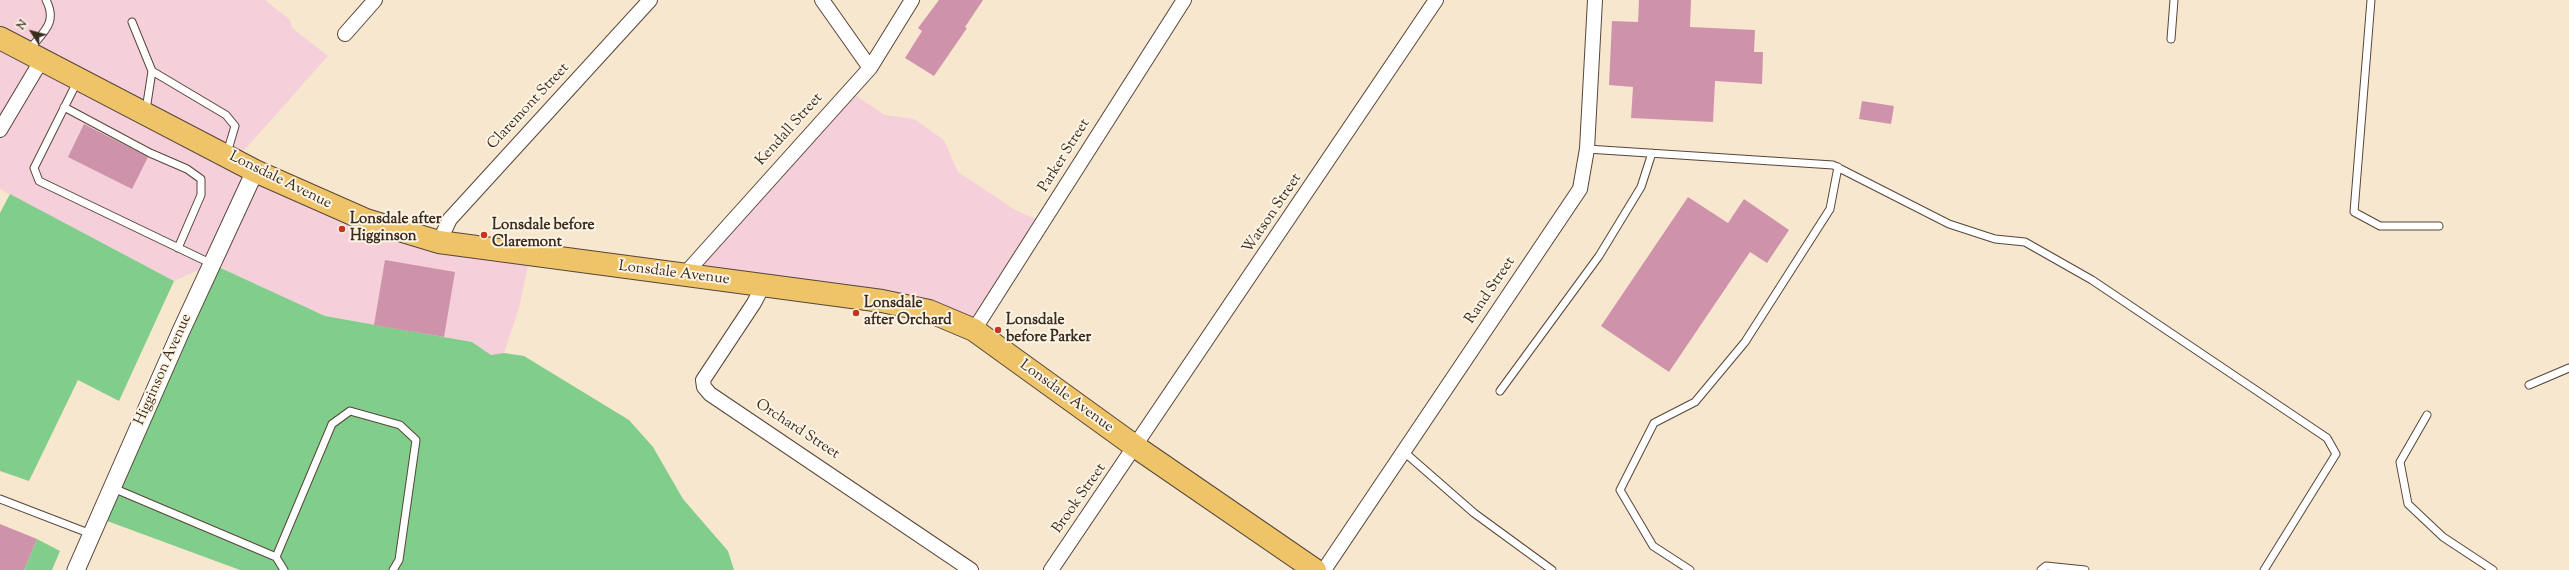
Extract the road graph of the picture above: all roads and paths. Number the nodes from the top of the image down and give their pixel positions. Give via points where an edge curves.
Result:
1 (46, 0) edge
2 (375, 0) edge
3 (650, 0) edge
4 (822, 0) edge
5 (912, 0) edge
6 (1184, 0) edge
7 (1436, 0) edge
8 (1595, 0) edge
9 (2174, 0) edge
10 (2371, 0) edge
11 (132, 22) dead end
12 (345, 34) dead end
13 (0, 38) edge
14 (2171, 39) dead end
15 (34, 57) junction
16 (870, 68) junction
17 (152, 71) junction
18 (78, 80) junction
19 (64, 107) junction
20 (145, 114) junction
21 (0, 130) edge
22 (1587, 149) junction
23 (1652, 153) junction
24 (226, 155) junction
25 (1838, 167) junction
26 (255, 171) junction
27 (2440, 226) dead end
28 (440, 242) junction
29 (178, 248) junction
30 (212, 264) junction
31 (684, 275) junction
32 (764, 284) junction
33 (974, 330) junction
34 (2569, 368) edge
35 (2529, 385) dead end
36 (1500, 391) dead end
37 (2427, 415) dead end
38 (1136, 447) junction
39 (1403, 451) junction
40 (112, 488) junction
41 (0, 499) edge
42 (91, 535) junction
43 (276, 557) junction
44 (76, 570) edge
45 (284, 570) edge
46 (393, 570) edge
47 (971, 570) edge
48 (1051, 570) edge
49 (1315, 570) edge
50 (1324, 570) edge
51 (1552, 570) edge
52 (1690, 570) edge
53 (2041, 570) edge
54 (2085, 570) edge
55 (2264, 570) edge
56 (2493, 570) edge

1 - 15 lane via 52,11 49,25
2 - 12 street
3 - 28 street, Claremont Street via 450,218
4 - 16 street
5 - 16 street, Kendall Street
6 - 33 street, Parker Street
7 - 38 street, Watson Street
8 - 22 street, Rand Street
9 - 14 lane
10 - 27 lane via 2354,212 2380,226
11 - 17 lane
13 - 15 main road, Lonsdale Avenue
15 - 18 main road, Lonsdale Avenue
15 - 21 street
16 - 31 street, Kendall Street
17 - 20 lane
17 - 24 lane via 226,115 235,126
18 - 19 lane
18 - 20 main road, Lonsdale Avenue
19 - 29 lane via 150,153 187,169 201,179 201,195
19 - 29 lane via 34,168 39,181
20 - 24 main road, Lonsdale Avenue
22 - 23 lane
22 - 39 street, Rand Street via 1580,189
23 - 25 lane
23 - 36 lane via 1641,187 1599,256
24 - 26 main road, Lonsdale Avenue
25 - 52 lane via 1830,208 1745,342 1695,402 1654,423 1620,490 1653,546
25 - 55 lane via 1949,224 1995,239 2026,242 2092,280 2328,438 2336,454
26 - 28 main road, Lonsdale Avenue via 366,220
26 - 30 street, Higginson Avenue
28 - 31 main road, Lonsdale Avenue
29 - 30 lane
30 - 40 street, Higginson Avenue
31 - 32 main road, Lonsdale Avenue
32 - 33 main road, Lonsdale Avenue via 921,309
32 - 47 street, Orchard Street via 703,380 704,387 710,394
33 - 38 main road, Lonsdale Avenue
34 - 35 lane
37 - 56 lane via 2400,462 2408,504 2443,536
38 - 48 street, Brook Street
38 - 49 main road, Lonsdale Avenue
39 - 50 street, Rand Street
39 - 51 lane via 1474,513
40 - 42 street, Higginson Avenue
40 - 43 lane
41 - 42 lane
42 - 44 street, Higginson Avenue
43 - 45 lane
43 - 46 lane via 332,424 350,411 400,425 416,440 398,560
53 - 54 lane via 2046,566

